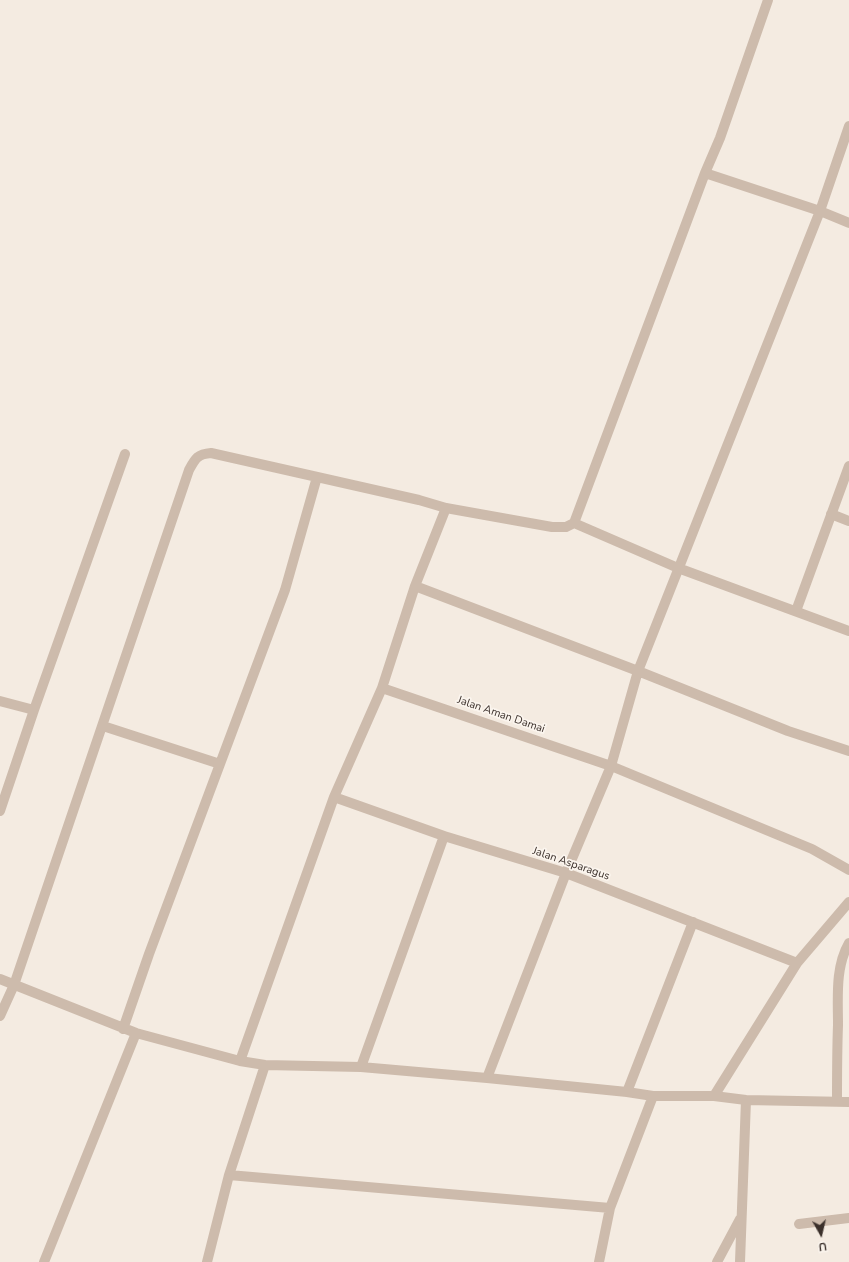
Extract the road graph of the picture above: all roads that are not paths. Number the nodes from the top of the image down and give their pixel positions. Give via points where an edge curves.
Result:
1 (768, 0) edge
2 (849, 126) edge
3 (705, 173) junction
4 (820, 211) junction
5 (849, 223) edge
6 (125, 454) dead end
7 (849, 466) edge
8 (317, 477) junction
9 (446, 508) junction
10 (831, 514) junction
11 (849, 521) edge
12 (574, 523) junction
13 (678, 568) junction
14 (415, 586) junction
15 (796, 611) junction
16 (849, 631) edge
17 (638, 671) junction
18 (382, 688) junction
19 (0, 701) edge
20 (34, 710) junction
21 (103, 726) junction
22 (849, 751) edge
23 (220, 764) junction
24 (612, 766) junction
25 (334, 797) junction
26 (0, 811) edge
27 (444, 836) junction
28 (849, 870) edge
29 (566, 873) junction
30 (849, 902) edge
31 (693, 922) junction
32 (849, 943) edge
33 (797, 963) junction
34 (0, 979) edge
35 (14, 985) junction
36 (0, 1016) edge
37 (123, 1029) junction
38 (136, 1033) junction
39 (240, 1061) junction
40 (265, 1064) junction
41 (361, 1067) junction
42 (487, 1078) junction
43 (627, 1092) junction
44 (653, 1096) junction
45 (714, 1096) junction
46 (746, 1100) junction
47 (836, 1102) junction
48 (849, 1102) edge
49 (229, 1175) junction
50 (610, 1208) junction
51 (741, 1218) junction
52 (849, 1218) edge
53 (799, 1224) dead end
54 (44, 1262) edge
55 (207, 1262) edge
56 (599, 1262) edge
57 (717, 1262) edge
58 (740, 1262) edge

1 - 3 street via 720,138
2 - 4 street
3 - 4 street
3 - 12 street
4 - 5 street
4 - 13 street
6 - 20 street
7 - 10 street
8 - 9 street
8 - 21 street via 211,453 195,458 186,478
8 - 23 street via 285,590
9 - 12 street via 552,527 566,527
9 - 14 street
10 - 11 street
10 - 15 street
12 - 13 street
13 - 15 street
13 - 17 street
14 - 17 street
14 - 18 street
15 - 16 street
17 - 22 street via 788,731
17 - 24 street
18 - 24 street, Jalan Aman Damai
18 - 25 street
19 - 20 street
20 - 26 street
21 - 23 street
21 - 35 street
23 - 37 street
24 - 28 street, Jalan Aman Damai via 812,849
24 - 29 street
25 - 27 street, Jalan Asparagus
25 - 39 street
27 - 29 street, Jalan Asparagus
27 - 41 street
29 - 31 street, Jalan Asparagus
29 - 42 street
30 - 33 street
31 - 33 street, Jalan Asparagus
31 - 43 street
32 - 47 street via 844,950 838,990
33 - 45 street
34 - 35 street
35 - 36 street
35 - 37 street
37 - 38 street
38 - 39 street
38 - 54 street
39 - 40 street
40 - 41 street
40 - 49 street
41 - 42 street
42 - 43 street
43 - 44 street
44 - 45 street
44 - 50 street
45 - 46 street
46 - 47 street
46 - 51 street
47 - 48 street
49 - 50 street
49 - 55 street
50 - 56 street
51 - 57 street
51 - 58 street
52 - 53 street

